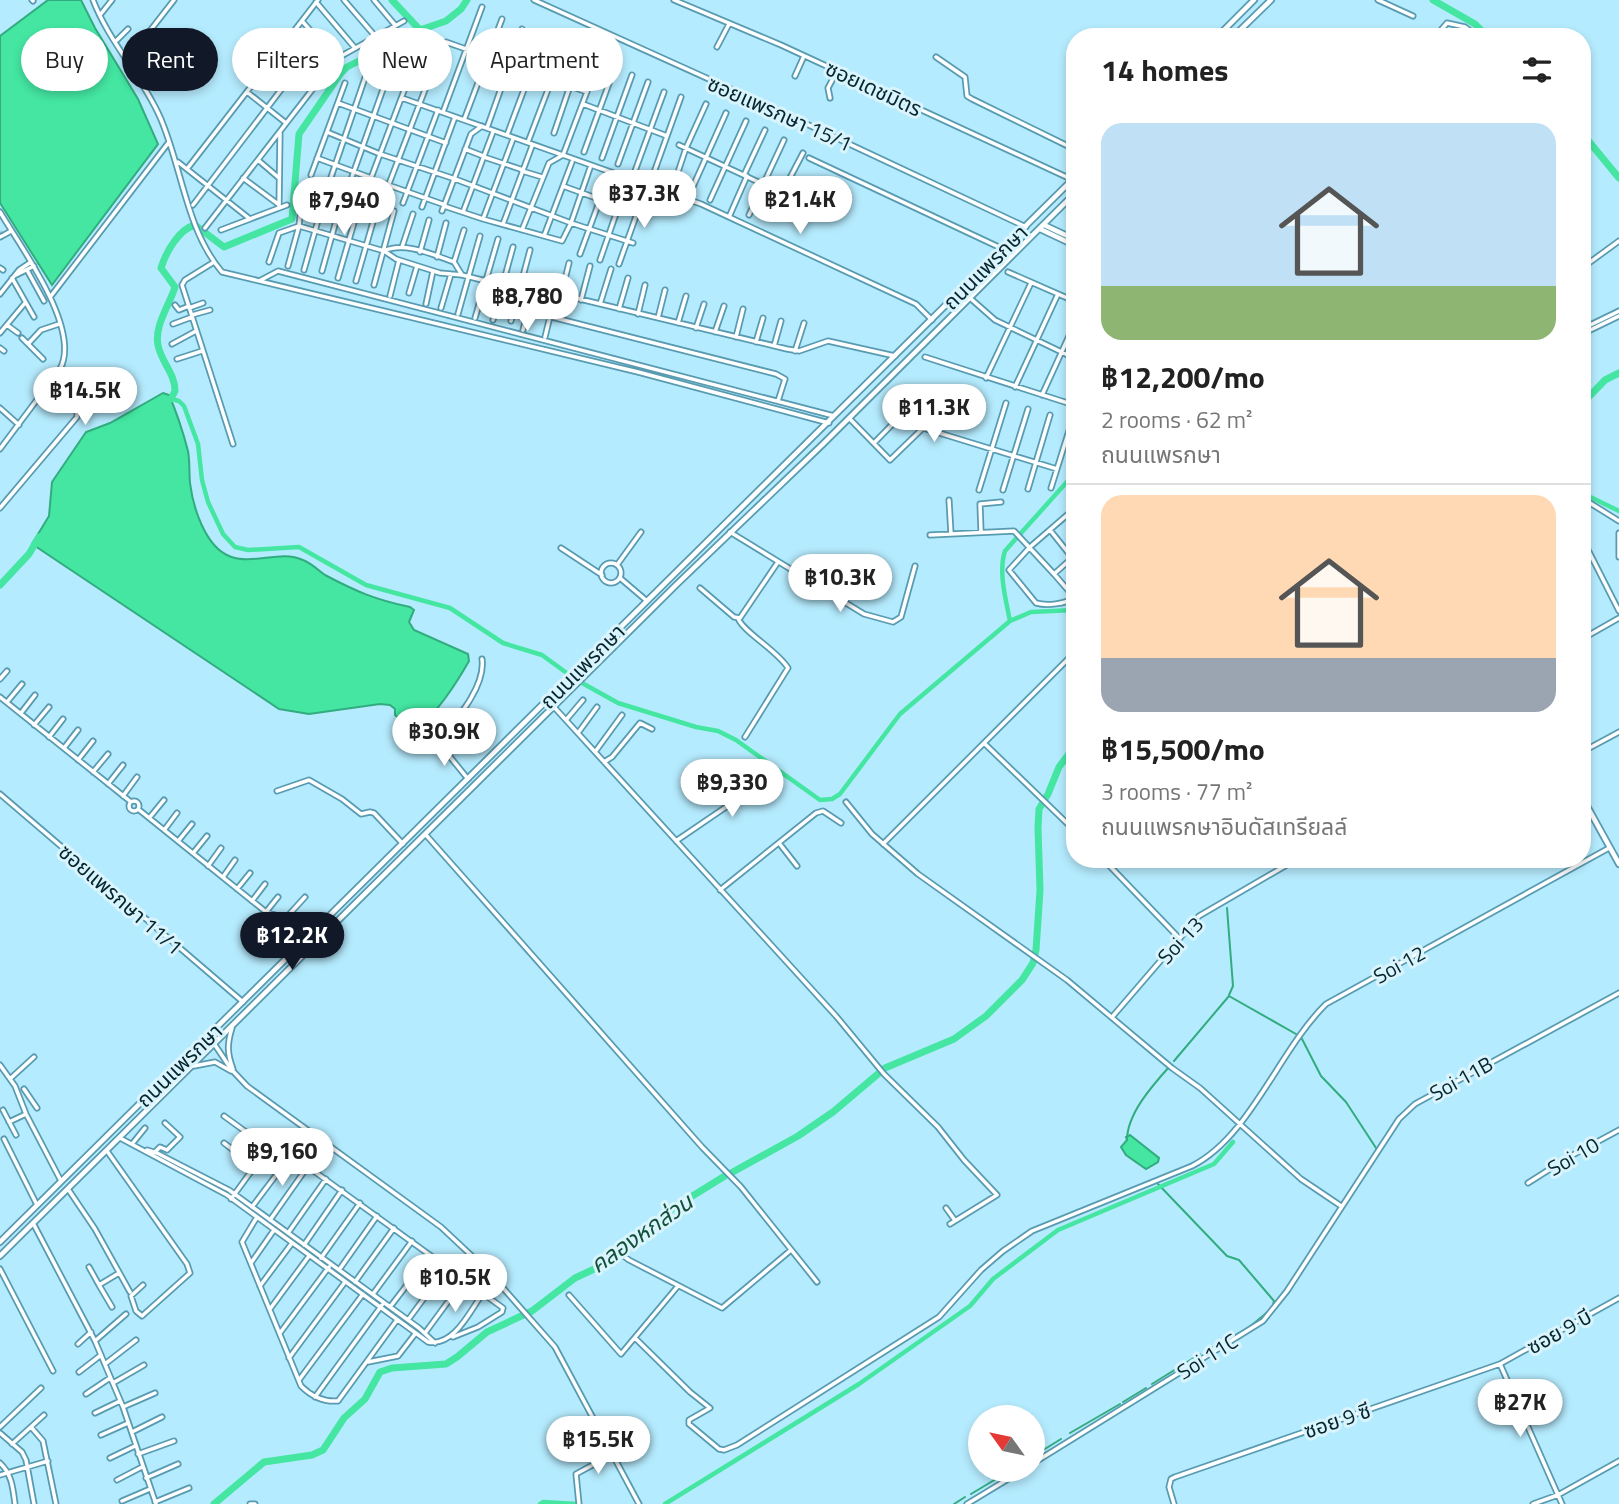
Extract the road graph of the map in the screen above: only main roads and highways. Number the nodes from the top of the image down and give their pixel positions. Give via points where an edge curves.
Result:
1 (1254, 0) edge
2 (1271, 0) edge
3 (1226, 28) edge
4 (1242, 28) edge
5 (1066, 187) edge
6 (1066, 202) edge
7 (1042, 227) junction
8 (1066, 236) edge
9 (1066, 240) edge
10 (788, 461) junction
11 (796, 469) junction
12 (1591, 813) edge
13 (1619, 864) edge
14 (369, 878) junction
15 (377, 885) junction
16 (0, 1242) edge
17 (0, 1256) edge

1 - 3 main road
2 - 4 main road
5 - 10 main road, ถนนแพรกษา
6 - 7 main road, ถนนแพรกษา
7 - 8 main road
7 - 9 main road
7 - 11 main road, ถนนแพรกษา
10 - 11 main road
10 - 14 main road, ถนนแพรกษา
11 - 15 main road, ถนนแพรกษา
12 - 13 main road
14 - 15 main road
14 - 16 main road, ถนนแพรกษา
15 - 17 main road, ถนนแพรกษา

